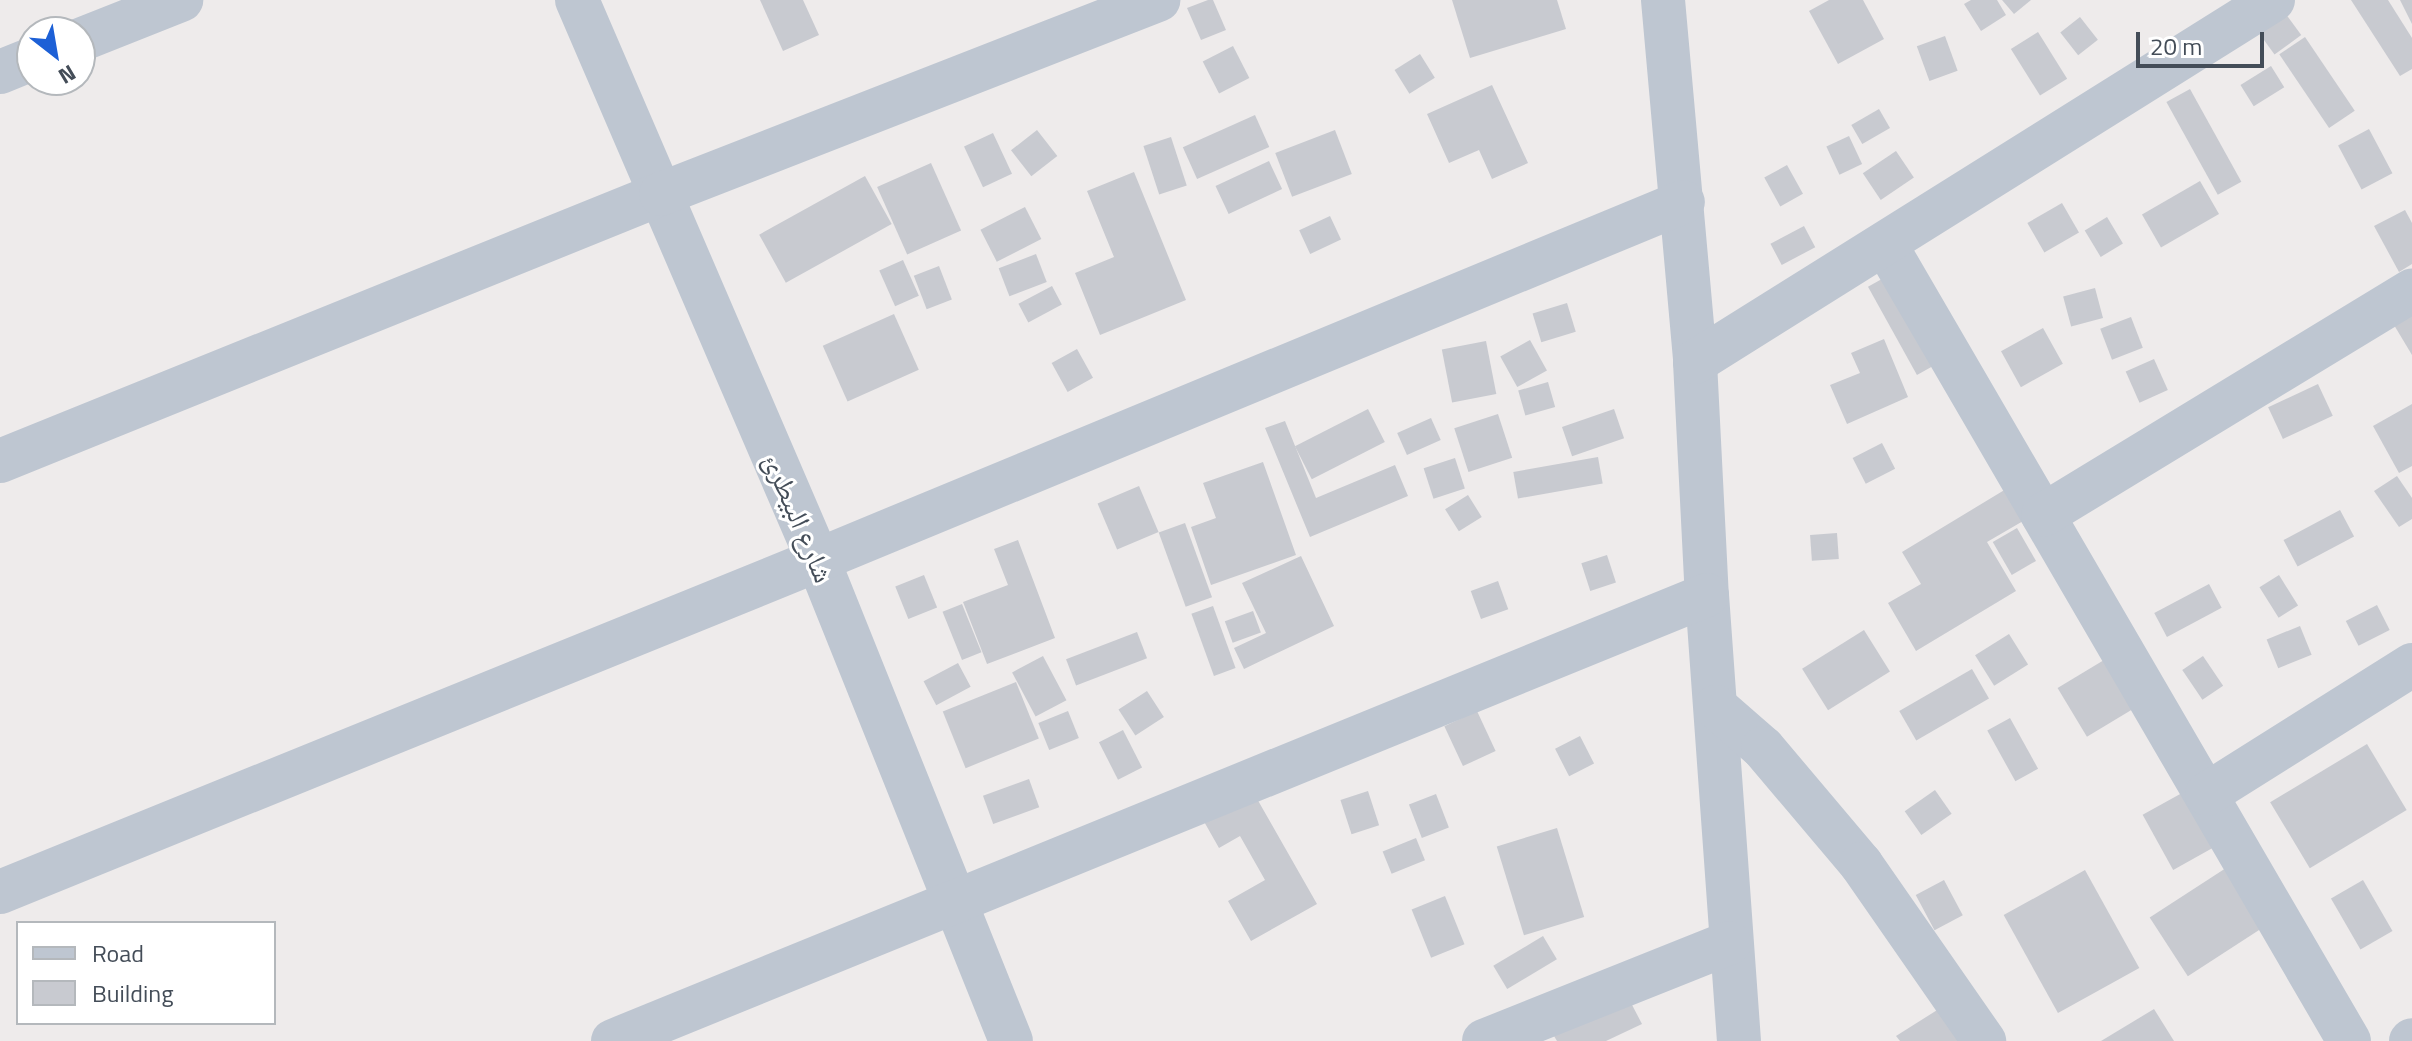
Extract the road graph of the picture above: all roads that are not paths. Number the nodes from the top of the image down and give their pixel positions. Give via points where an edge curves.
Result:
1 (181, 0) edge
2 (577, 0) edge
3 (1158, 0) edge
4 (2273, 0) edge
5 (1673, 6) edge
6 (96, 34) edge
7 (661, 194) junction
8 (1683, 202) junction
9 (1885, 244) junction
10 (2412, 291) edge
11 (1695, 362) junction
12 (0, 461) edge
13 (2043, 515) junction
14 (818, 560) junction
15 (1707, 595) junction
16 (2412, 665) edge
17 (1716, 707) junction
18 (2207, 794) junction
19 (0, 892) edge
20 (956, 903) junction
21 (1729, 943) junction
22 (613, 1041) edge
23 (1011, 1041) edge
24 (1484, 1041) edge
25 (1739, 1041) edge
26 (1984, 1041) edge
27 (2349, 1041) edge

1 - 6 street
2 - 7 street, شارع البيطرئ
3 - 7 street
4 - 9 street
5 - 8 street
7 - 12 street
7 - 14 street, شارع البيطرئ
8 - 11 street
8 - 14 street
9 - 11 street
9 - 13 street
10 - 13 street
11 - 15 street
13 - 18 street
14 - 19 street
14 - 20 street, شارع البيطرئ
15 - 17 street
15 - 20 street
16 - 18 street
17 - 21 street
17 - 26 street via 1763,748 1861,864
18 - 27 street
20 - 22 street
20 - 23 street, شارع البيطرئ
21 - 24 street
21 - 25 street

